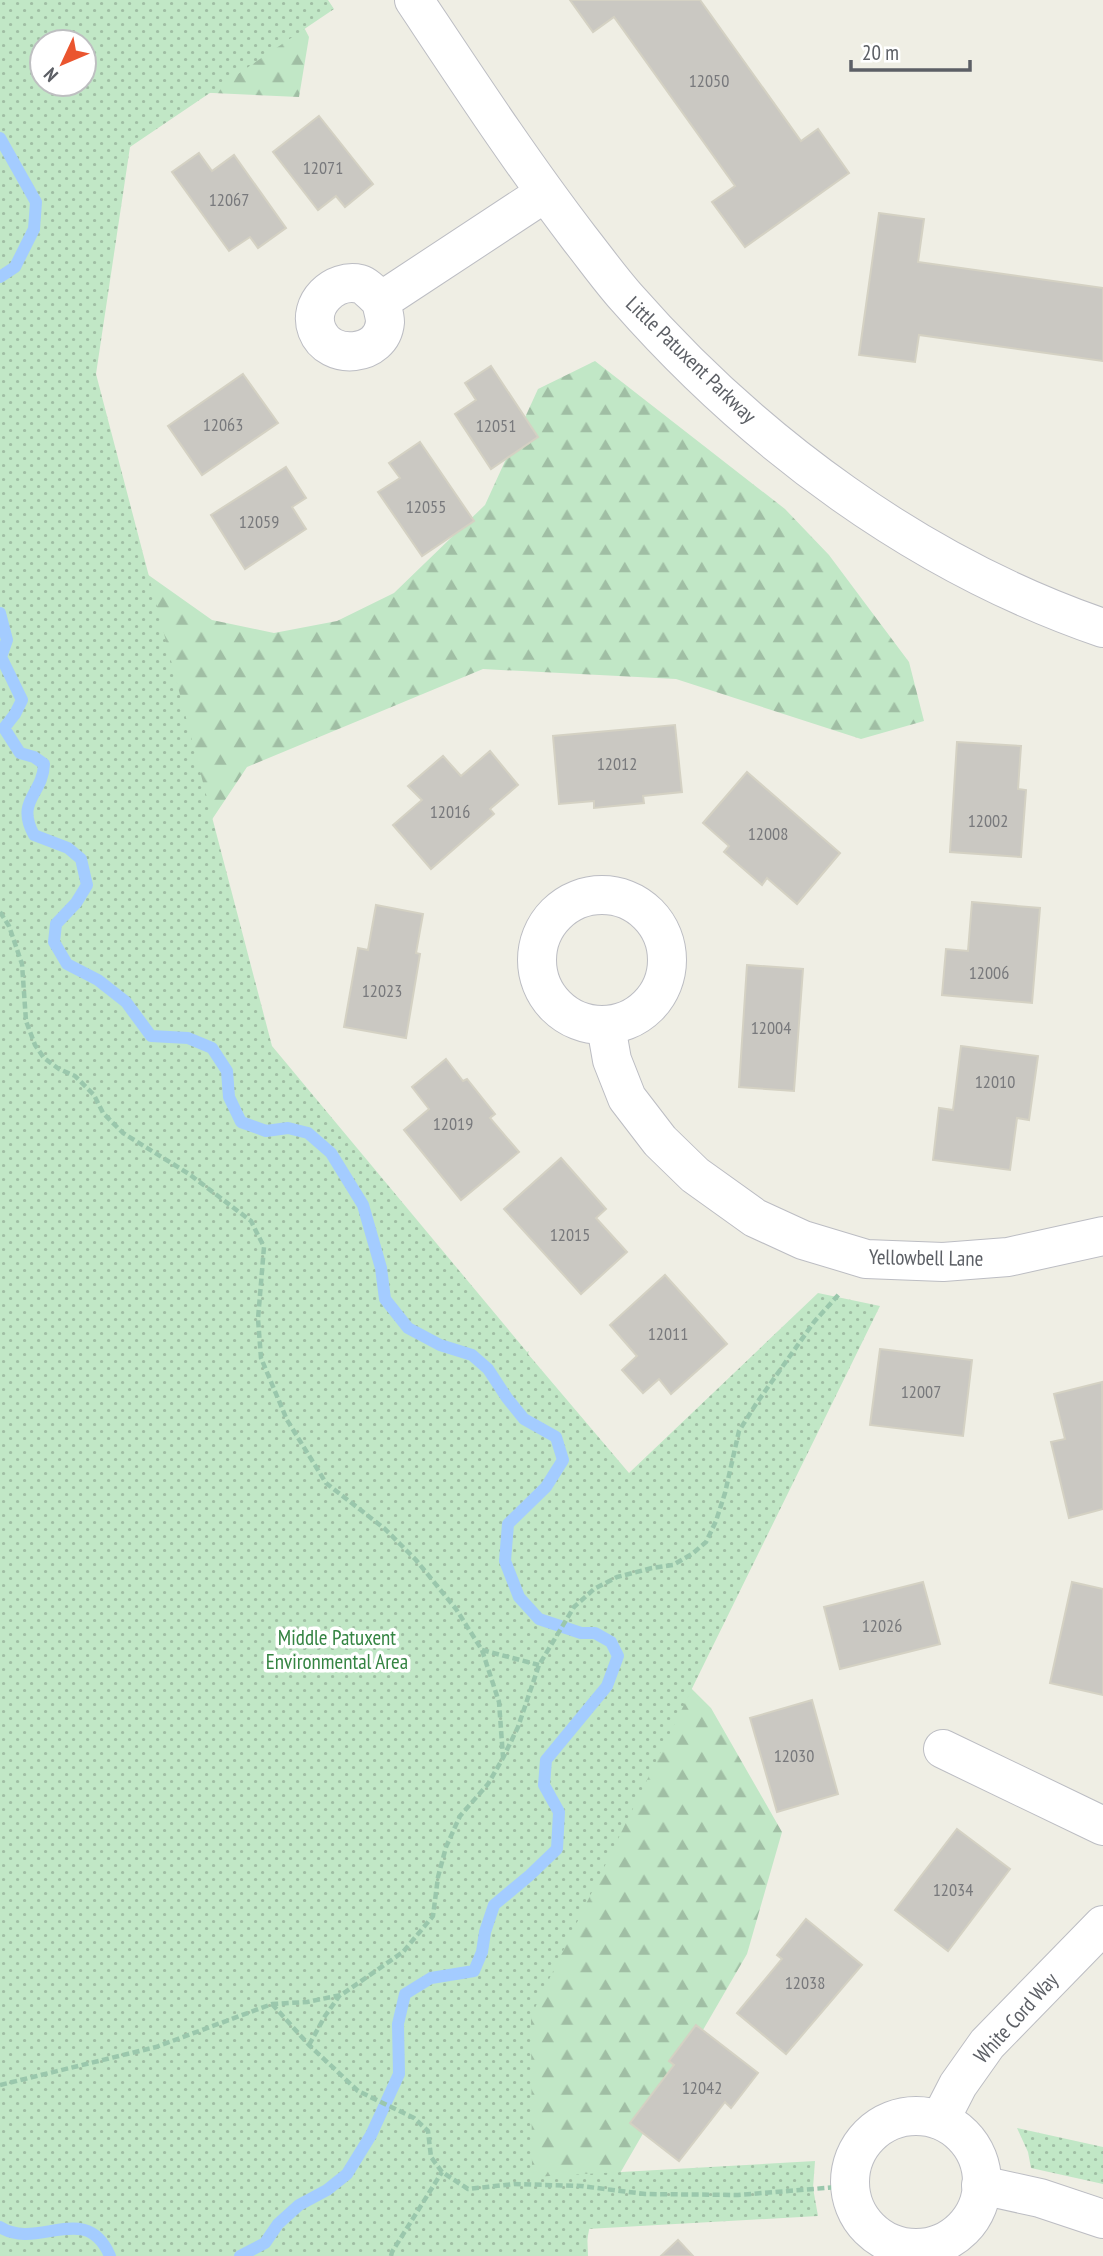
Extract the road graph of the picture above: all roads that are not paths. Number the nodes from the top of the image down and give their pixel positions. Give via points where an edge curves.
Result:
1 (414, 0) edge
2 (545, 193) junction
3 (381, 301) dead end
4 (1103, 628) edge
5 (606, 1026) dead end
6 (1103, 1236) edge
7 (943, 1749) dead end
8 (1103, 1826) edge
9 (1103, 1924) edge
10 (940, 2120) junction
11 (981, 2185) junction
12 (1103, 2218) edge

1 - 2 street, Little Patuxent Parkway
2 - 3 street
2 - 4 street, Little Patuxent Parkway via 625,296 705,380 781,446 858,504 952,562 1069,617
5 - 6 street, Yellowbell Lane via 612,1060 627,1098 660,1141 695,1175 755,1218 803,1240 866,1259 943,1262 1008,1257
7 - 8 street
9 - 10 street, White Cord Way via 987,2044
10 - 11 street via 962,2133 972,2146 981,2169
10 - 11 street via 913,2115 870,2133 853,2161 850,2186 856,2209 871,2230 892,2244 926,2247 951,2239 969,2222 981,2197
11 - 12 street

